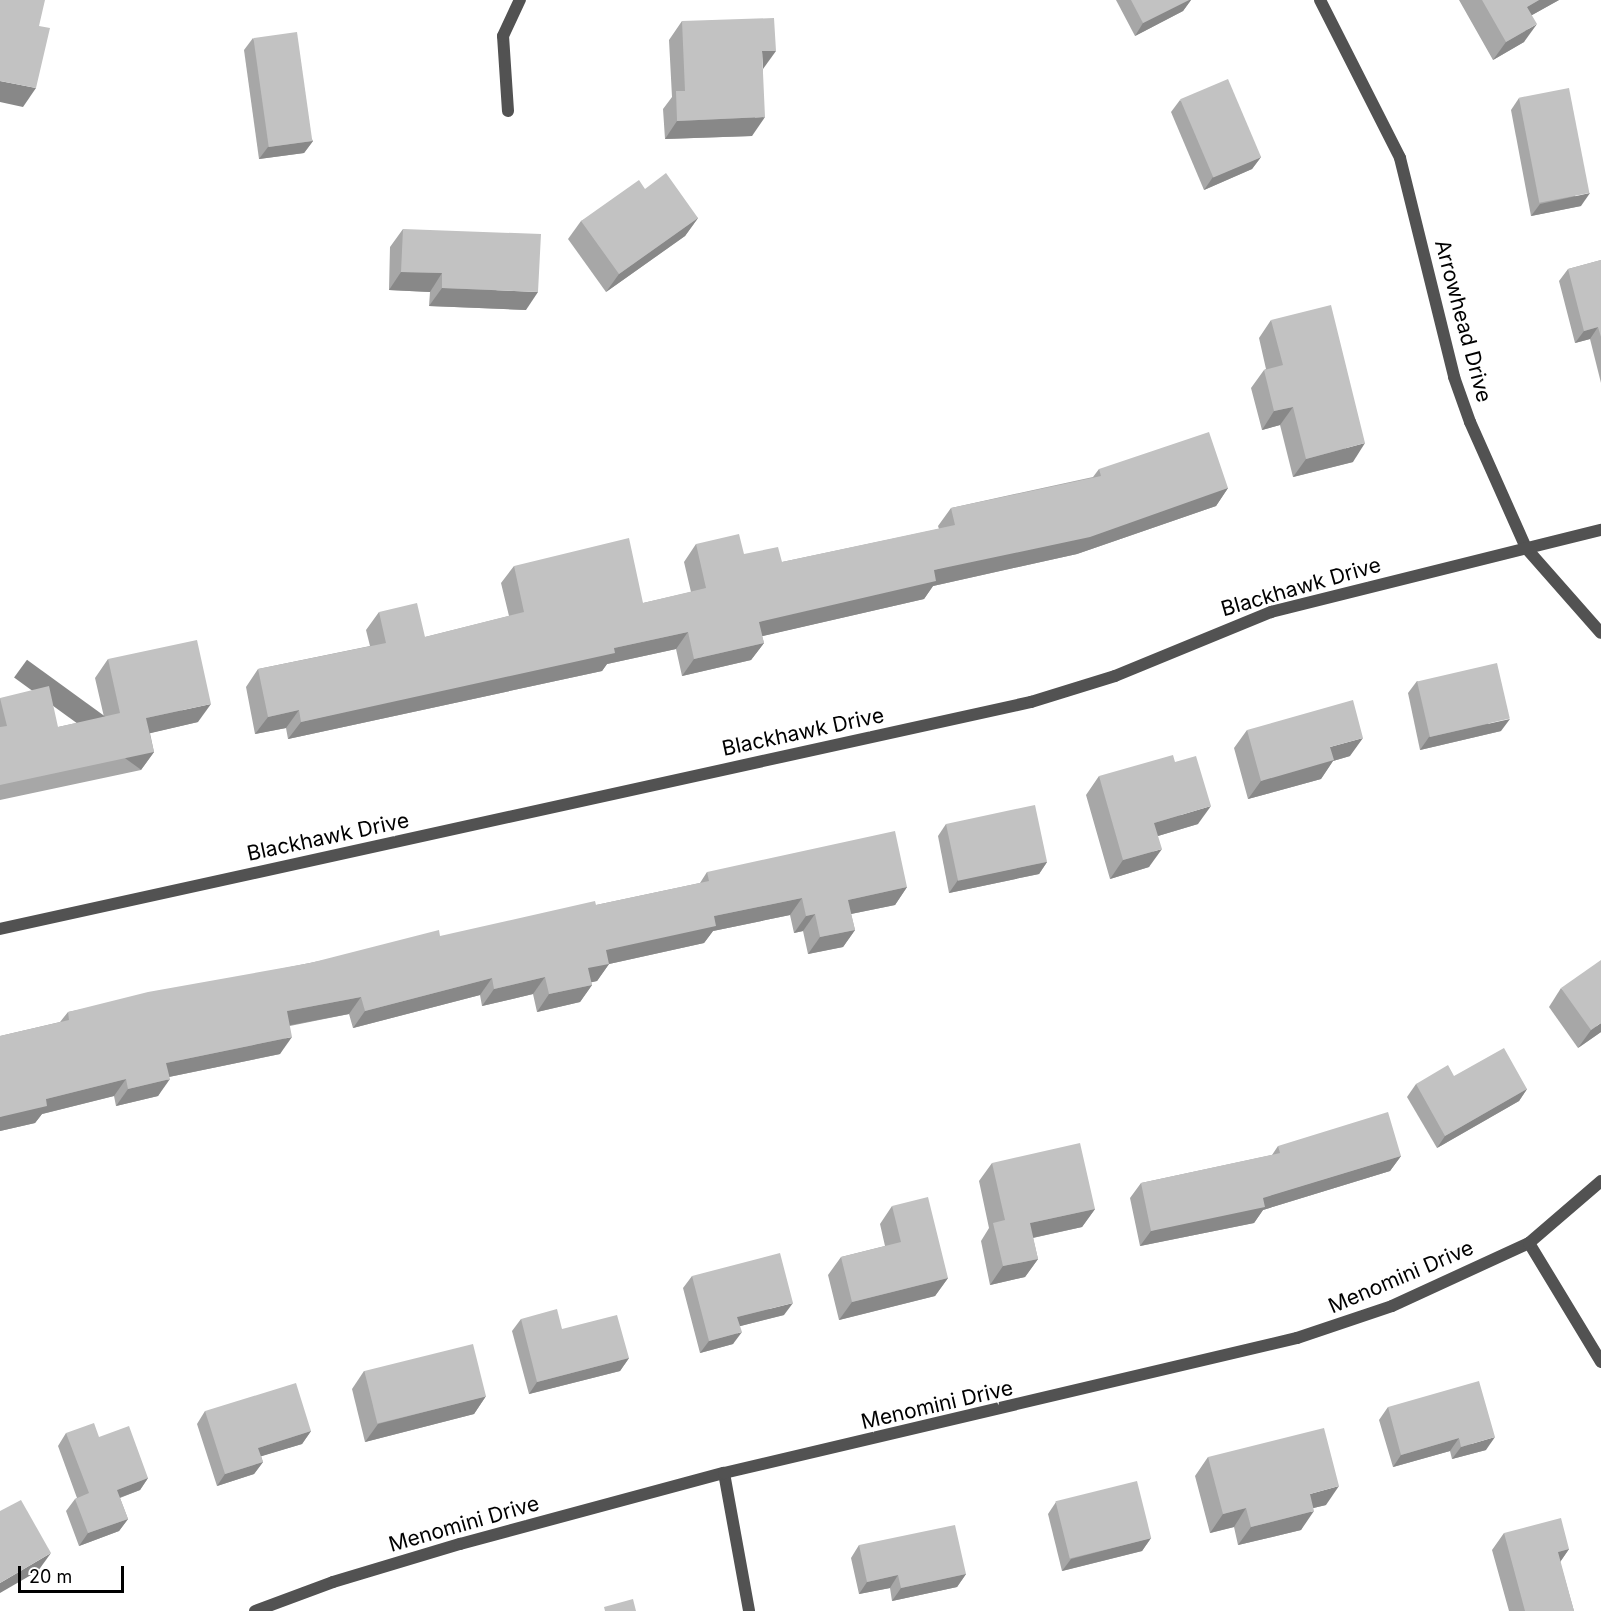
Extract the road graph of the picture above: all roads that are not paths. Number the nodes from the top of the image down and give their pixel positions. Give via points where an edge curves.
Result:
1 (520, 0) edge
2 (1320, 0) edge
3 (508, 111) dead end
4 (1601, 530) edge
5 (1526, 548) junction
6 (1601, 633) edge
7 (0, 929) edge
8 (1601, 1182) edge
9 (1529, 1243) junction
10 (1601, 1362) edge
11 (724, 1473) junction
12 (255, 1611) edge
13 (749, 1611) edge

1 - 3 street via 508,18 503,36
2 - 5 street, Arrowhead Drive via 1400,158 1454,377
4 - 5 street, Blackhawk Drive
5 - 6 street, Arrowhead Drive
5 - 7 street, Blackhawk Drive via 1271,612 1115,676 1031,702
8 - 9 street, Menomini Drive
9 - 10 street
9 - 11 street, Menomini Drive via 1392,1306 1297,1338
11 - 12 street, Menomini Drive via 460,1544 333,1582
11 - 13 street

